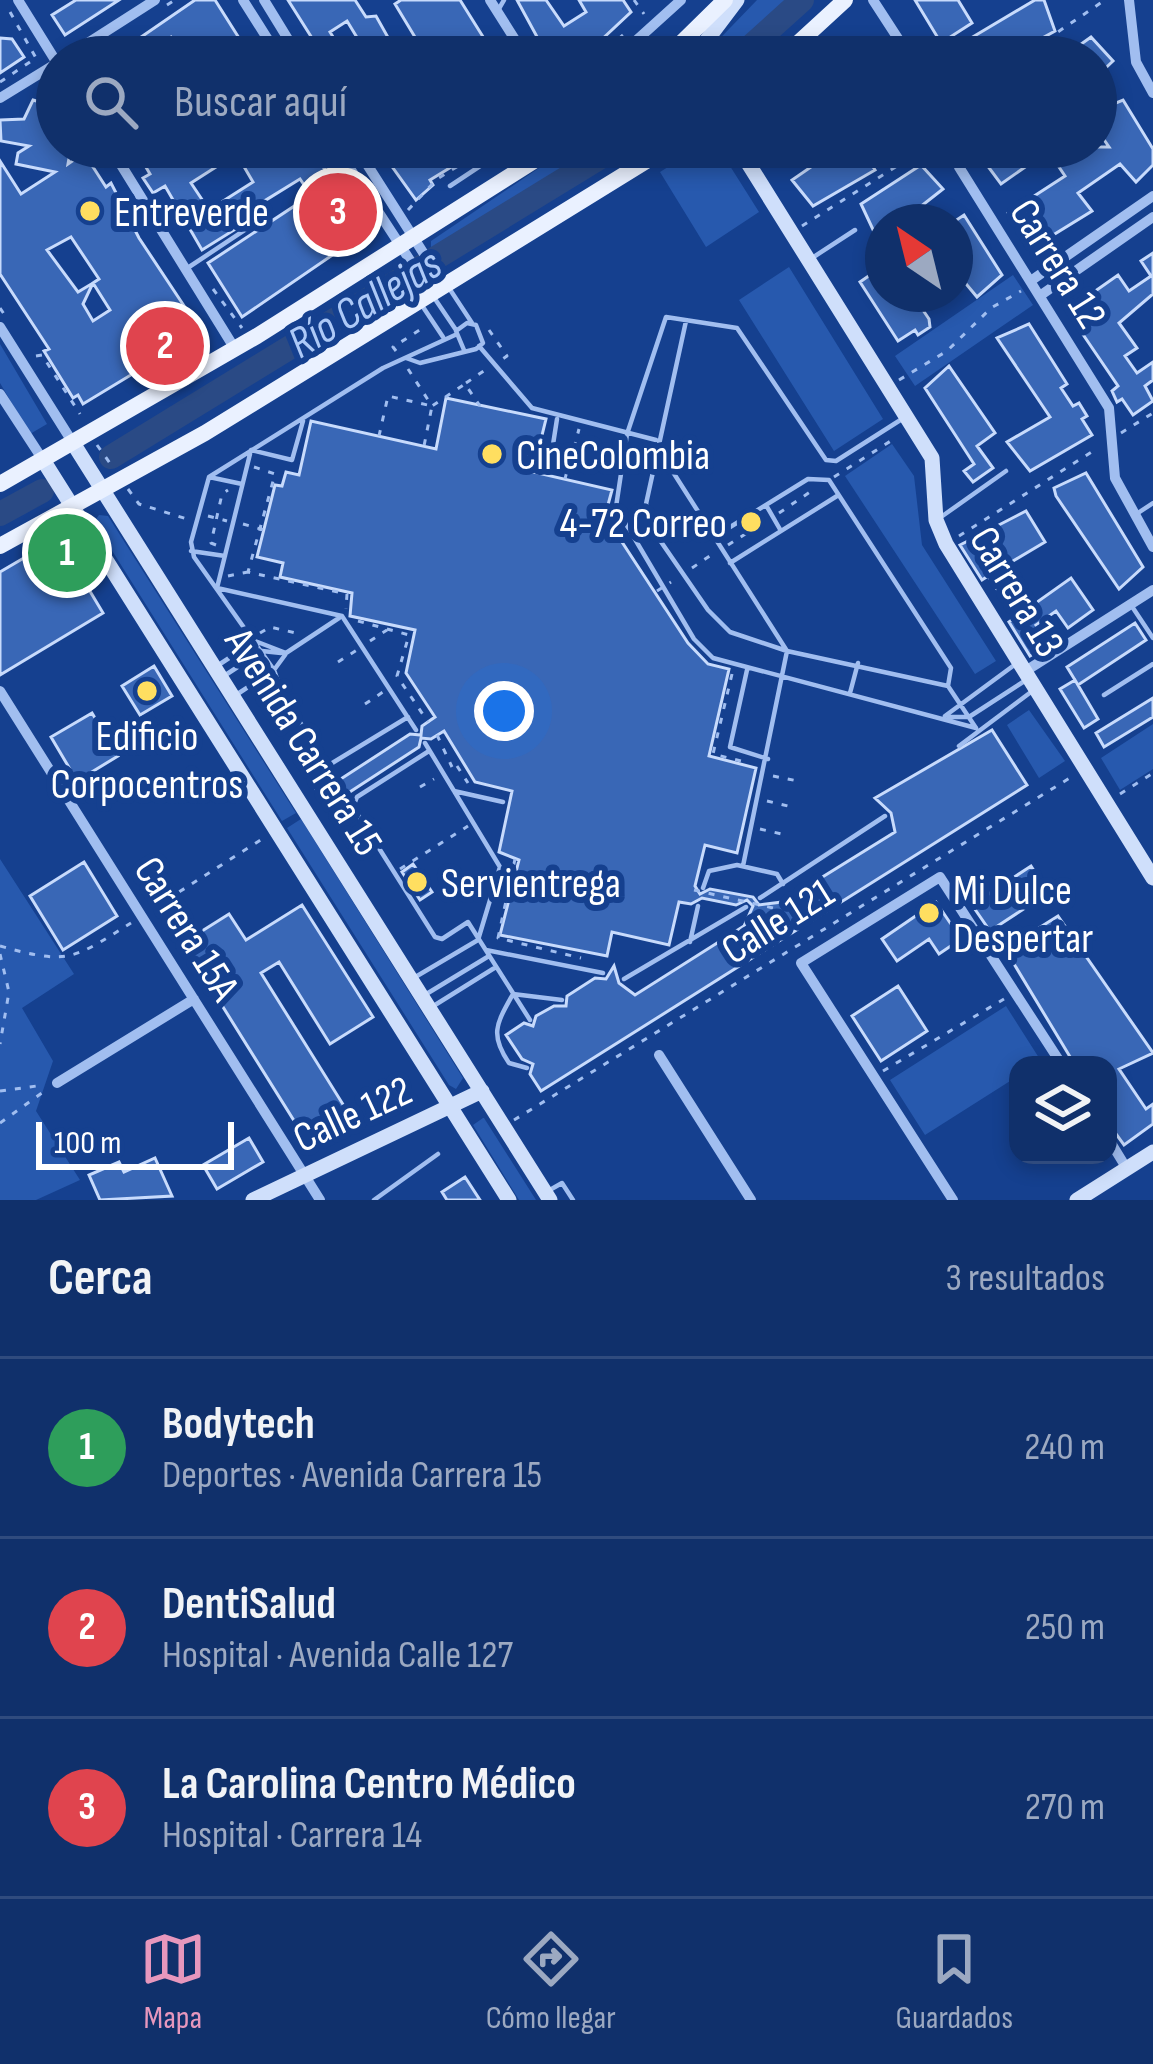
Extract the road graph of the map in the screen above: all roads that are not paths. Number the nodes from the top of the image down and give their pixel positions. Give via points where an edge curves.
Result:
1 (155, 0) edge
2 (243, 0) edge
3 (264, 0) edge
4 (681, 0) edge
5 (725, 0) edge
6 (737, 0) edge
7 (844, 0) edge
8 (873, 0) edge
9 (1129, 0) edge
10 (12, 3) edge
11 (497, 4) edge
12 (37, 36) edge
13 (99, 36) edge
14 (266, 36) edge
15 (286, 36) edge
16 (515, 36) edge
17 (641, 36) edge
18 (688, 36) edge
19 (710, 36) edge
20 (805, 36) edge
21 (896, 36) edge
22 (36, 76) edge
23 (1153, 93) edge
24 (0, 98) edge
25 (123, 168) edge
26 (351, 168) edge
27 (367, 168) edge
28 (478, 168) edge
29 (510, 168) edge
30 (634, 168) edge
31 (751, 168) edge
32 (960, 168) edge
33 (450, 186) dead end
34 (1153, 196) edge
35 (1153, 217) edge
36 (257, 222) dead end
37 (855, 230) dead end
38 (410, 248) junction
39 (808, 261) junction
40 (186, 269) junction
41 (1032, 280) junction
42 (434, 287) junction
43 (1042, 295) junction
44 (686, 321) junction
45 (472, 323) junction
46 (6, 327) edge
47 (456, 333) junction
48 (445, 339) junction
49 (479, 346) junction
50 (236, 349) junction
51 (464, 350) junction
52 (406, 358) junction
53 (0, 394) edge
54 (303, 417) junction
55 (905, 417) junction
56 (557, 418) junction
57 (627, 434) junction
58 (73, 443) junction
59 (658, 444) junction
60 (250, 450) junction
61 (43, 460) junction
62 (618, 470) junction
63 (1006, 471) dead end
64 (209, 477) junction
65 (0, 484) edge
66 (242, 484) junction
67 (104, 488) junction
68 (838, 495) junction
69 (1153, 503) edge
70 (766, 505) junction
71 (73, 506) junction
72 (1133, 516) junction
73 (936, 520) junction
74 (782, 531) junction
75 (714, 537) junction
76 (0, 546) edge
77 (1153, 548) edge
78 (191, 550) junction
79 (225, 556) junction
80 (730, 563) junction
81 (217, 588) junction
82 (1153, 590) edge
83 (1131, 604) junction
84 (342, 616) junction
85 (1153, 638) edge
86 (254, 640) junction
87 (262, 651) junction
88 (787, 651) junction
89 (286, 653) junction
90 (858, 664) junction
91 (1153, 664) edge
92 (274, 670) junction
93 (747, 670) junction
94 (219, 672) junction
95 (1026, 676) junction
96 (783, 678) junction
97 (948, 686) junction
98 (0, 692) edge
99 (850, 694) junction
100 (1104, 695) dead end
101 (234, 696) junction
102 (959, 702) junction
103 (13, 711) junction
104 (408, 717) junction
105 (944, 717) junction
106 (969, 717) junction
107 (0, 718) edge
108 (976, 728) junction
109 (416, 730) dead end
110 (425, 743) dead end
111 (959, 746) dead end
112 (429, 751) junction
113 (769, 759) junction
114 (454, 791) junction
115 (503, 802) dead end
116 (885, 816) dead end
117 (743, 866) junction
118 (1153, 878) edge
119 (783, 884) junction
120 (703, 887) dead end
121 (760, 898) dead end
122 (698, 906) dead end
123 (746, 907) dead end
124 (478, 940) junction
125 (690, 943) junction
126 (488, 953) junction
127 (496, 967) junction
128 (603, 973) dead end
129 (412, 980) junction
130 (624, 980) dead end
131 (513, 994) junction
132 (194, 999) junction
133 (562, 1000) dead end
134 (426, 1002) junction
135 (530, 1020) dead end
136 (658, 1055) dead end
137 (1056, 1056) edge
138 (526, 1067) dead end
139 (57, 1083) road end
140 (482, 1091) junction
141 (452, 1105) junction
142 (1117, 1152) edge
143 (1153, 1153) edge
144 (438, 1154) dead end
145 (1127, 1168) junction
146 (304, 1175) junction
147 (548, 1196) edge
148 (253, 1200) edge
149 (320, 1200) edge
150 (374, 1200) edge
151 (509, 1200) edge
152 (573, 1200) edge
153 (751, 1200) edge
154 (952, 1200) edge
155 (1078, 1200) edge

1 - 13 street
2 - 14 street
3 - 15 street
4 - 17 street
5 - 18 main road
6 - 19 main road
7 - 20 main road
8 - 21 street
9 - 23 street via 1136,62
10 - 12 street
11 - 16 street
22 - 24 street
25 - 40 street
26 - 38 street
27 - 38 street
28 - 33 lane
29 - 38 main road
30 - 42 main road
31 - 39 main road, Carrera 13
32 - 41 street, Carrera 12
34 - 41 street
35 - 43 street
36 - 40 lane
37 - 39 lane
38 - 42 street
38 - 50 main road
39 - 55 main road, Carrera 13
40 - 50 street
41 - 43 street, Carrera 12
42 - 45 lane
42 - 47 lane
42 - 48 lane
42 - 67 main road
43 - 72 street, Carrera 12 via 1109,408 1115,478
44 - 55 lane via 737,328 826,460
44 - 57 lane via 666,317
44 - 59 lane
45 - 47 lane
45 - 49 lane via 482,332
46 - 58 street
47 - 48 lane
47 - 51 lane
48 - 52 lane
49 - 51 lane
49 - 56 lane via 522,401
50 - 58 main road
51 - 52 lane via 420,363
52 - 54 lane
53 - 61 street
54 - 60 lane
54 - 60 lane via 290,461
55 - 73 main road, Carrera 13 via 935,466
56 - 57 lane
56 - 62 lane via 552,451
57 - 59 lane
57 - 62 lane
58 - 61 main road
58 - 67 main road, Avenida Carrera 15
59 - 75 lane
59 - 88 lane via 646,505 657,536 723,626
60 - 64 lane
60 - 66 lane
61 - 65 main road
61 - 71 main road, Avenida Carrera 15
62 - 93 lane via 616,508 627,533 694,639 713,658
63 - 73 lane
64 - 66 lane
64 - 78 lane
66 - 79 lane
67 - 71 main road
67 - 94 main road, Avenida Carrera 15
68 - 70 lane via 829,480 808,479
68 - 74 lane
68 - 97 lane via 950,668
69 - 72 lane
70 - 74 lane
70 - 75 lane
71 - 76 main road
71 - 141 main road, Avenida Carrera 15
72 - 77 street, Carrera 12
73 - 95 main road, Carrera 13
74 - 80 lane
75 - 80 lane
78 - 79 lane
78 - 81 lane
79 - 81 lane
80 - 88 lane
81 - 84 lane
81 - 86 lane
82 - 83 street
83 - 85 lane
83 - 95 street
84 - 89 lane
84 - 104 lane
86 - 87 lane
86 - 89 lane
86 - 94 lane
87 - 89 lane
87 - 92 lane
87 - 94 lane
88 - 90 lane
88 - 96 lane
89 - 92 lane
90 - 97 lane
90 - 99 lane
91 - 100 lane
92 - 101 lane
92 - 104 lane via 329,765
93 - 96 lane
93 - 113 lane via 731,750
94 - 101 main road, Avenida Carrera 15
95 - 102 lane
95 - 106 lane
95 - 108 lane
95 - 118 main road, Carrera 13
96 - 99 lane
96 - 113 lane
97 - 102 lane
98 - 103 street, Carrera 15A
99 - 105 lane
101 - 129 main road, Avenida Carrera 15
102 - 105 lane
102 - 106 lane
103 - 107 street
103 - 132 street, Carrera 15A
104 - 109 lane
105 - 106 lane
105 - 108 lane
106 - 108 lane
108 - 111 lane
110 - 112 lane
112 - 114 lane
112 - 124 lane via 353,803 437,939 468,922
113 - 117 lane
114 - 115 lane
114 - 124 lane via 500,867
116 - 119 lane
117 - 119 lane via 777,874
117 - 120 lane via 713,868
119 - 121 lane
122 - 125 lane
123 - 125 lane
124 - 126 lane
124 - 129 lane
125 - 130 lane
126 - 127 lane
126 - 128 lane
126 - 134 lane
127 - 131 lane
127 - 134 lane
129 - 134 main road, Avenida Carrera 15
131 - 133 lane
131 - 135 lane
131 - 138 lane via 494,1037 512,1067
132 - 139 street
132 - 146 street, Carrera 15A
134 - 140 main road, Avenida Carrera 15
136 - 153 street
137 - 154 street, Calle 121 via 940,877 801,963
140 - 141 main road, Calle 122
140 - 147 main road, Avenida Carrera 15
141 - 146 main road, Calle 122
141 - 151 main road, Avenida Carrera 15
142 - 145 street
143 - 145 main road
144 - 150 lane
145 - 155 main road
146 - 148 main road, Calle 122
146 - 149 street, Carrera 15A
147 - 152 lane via 562,1183

